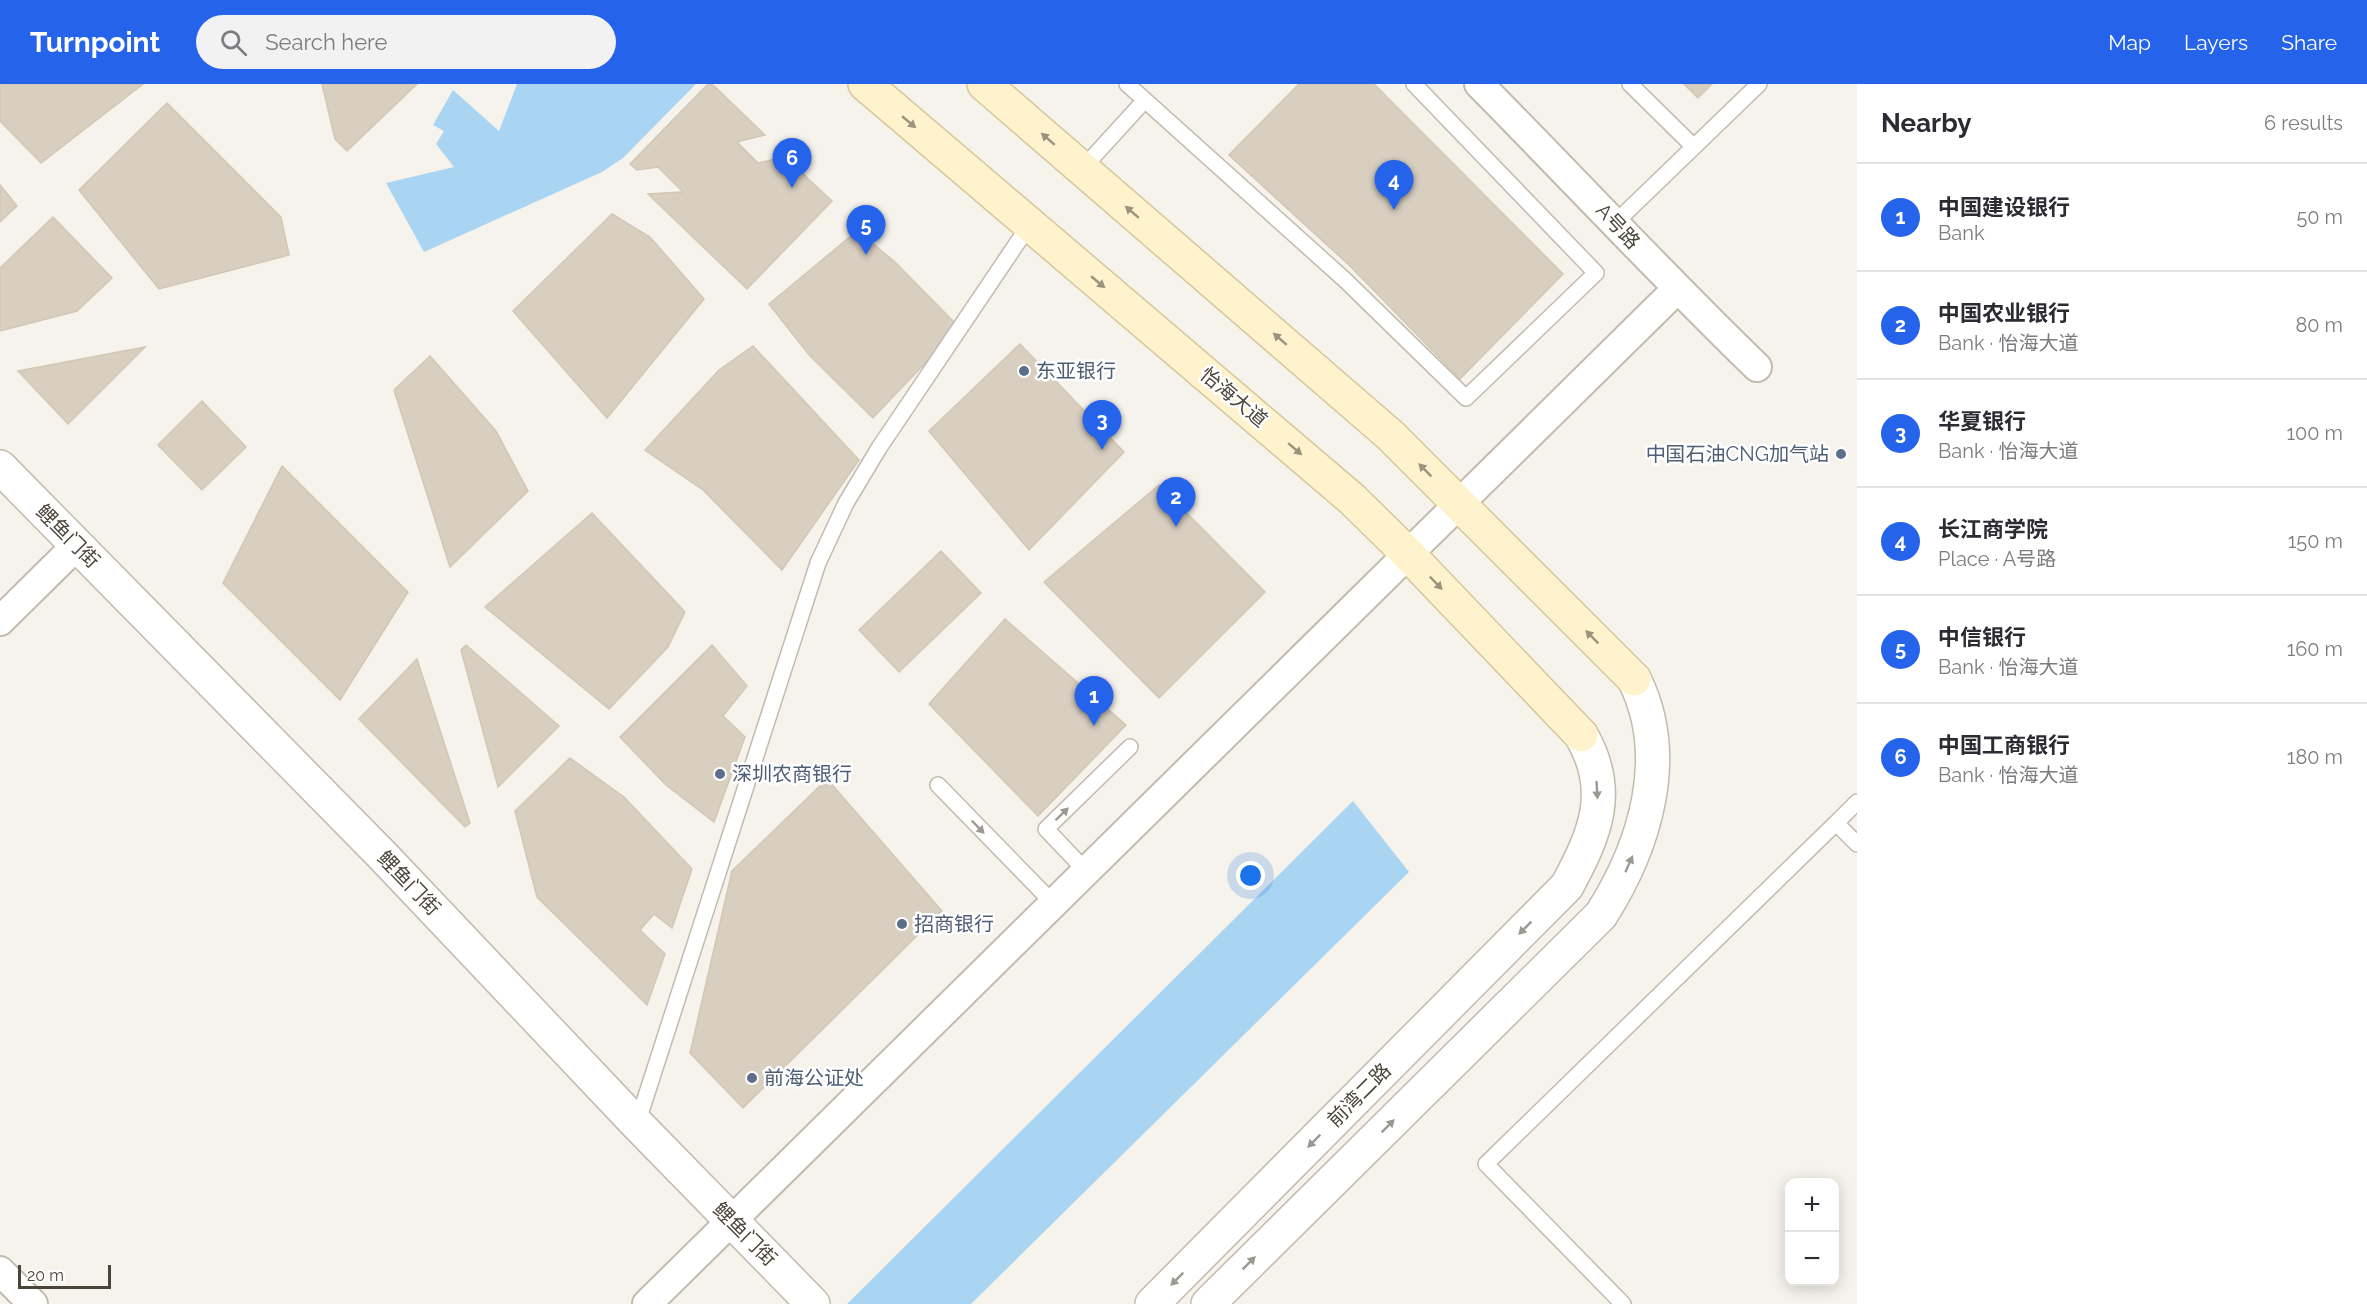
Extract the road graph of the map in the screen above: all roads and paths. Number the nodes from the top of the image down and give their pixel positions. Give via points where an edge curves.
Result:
1 (865, 84) edge
2 (984, 84) edge
3 (1127, 84) edge
4 (1414, 84) edge
5 (1479, 84) edge
6 (1630, 84) edge
7 (1759, 84) edge
8 (1145, 100) junction
9 (1694, 147) junction
10 (1082, 169) junction
11 (1616, 223) junction
12 (1030, 224) junction
13 (1677, 289) junction
14 (1757, 367) dead end
15 (0, 467) edge
16 (1459, 504) junction
17 (77, 545) junction
18 (1408, 554) junction
19 (0, 621) edge
20 (1634, 679) joint
21 (1581, 735) joint
22 (1130, 747) dead end
23 (938, 785) dead end
24 (1857, 802) edge
25 (1836, 823) junction
26 (1857, 844) edge
27 (1086, 871) junction
28 (1053, 903) junction
29 (637, 1124) junction
30 (731, 1221) junction
31 (0, 1271) edge
32 (33, 1304) edge
33 (647, 1304) edge
34 (813, 1304) edge
35 (1152, 1304) edge
36 (1208, 1304) edge
37 (1623, 1304) edge

1 -> 12 main road, 怡海大道
10 -> 2 main road
3 - 8 lane
4 - 8 lane via 1596,273 1466,398 1345,280
5 - 11 street, A号路
6 - 9 lane
7 - 9 lane
8 - 10 lane
9 - 11 lane
16 -> 10 main road via 1390,435
11 - 13 street, A号路
12 -> 18 main road, 怡海大道 via 1302,455
12 - 29 lane via 879,448 846,503 818,563
13 - 14 street, A号路
13 - 16 street
15 - 17 street, 鲤鱼门街
16 - 18 street
20 -> 16 main road
17 - 19 street
17 - 29 street, 鲤鱼门街 via 383,856
18 -> 21 main road, 怡海大道
18 - 27 street
36 -> 20 street via 1600,915 1632,857 1649,795 1651,731 1644,699
21 -> 35 street, 前湾二路 via 1595,766 1597,816 1591,838 1567,886
27 -> 22 lane via 1046,830
23 -> 28 lane
24 - 25 lane
25 - 26 lane
25 - 37 lane via 1486,1164
27 - 28 street
28 - 30 street
29 - 30 street, 鲤鱼门街
30 - 33 street
30 - 34 street, 鲤鱼门街
31 - 32 street

